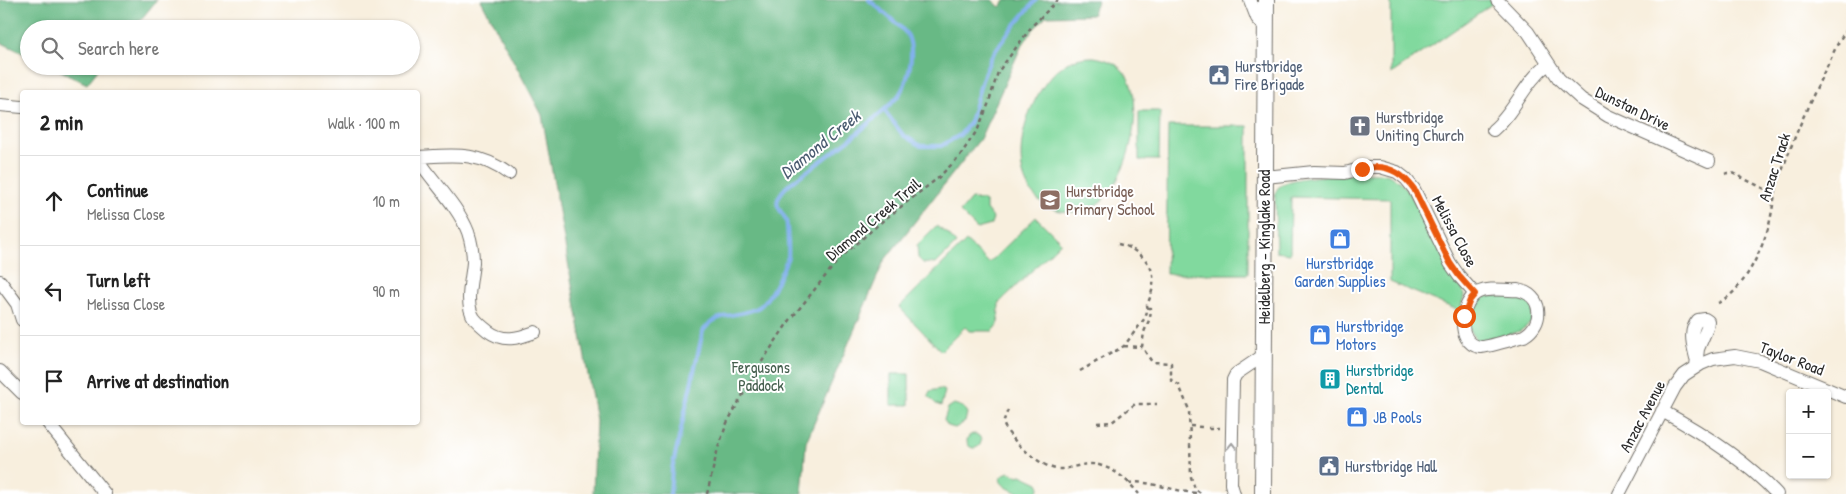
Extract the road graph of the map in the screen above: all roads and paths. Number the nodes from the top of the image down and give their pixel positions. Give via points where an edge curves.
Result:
1 (1058, 0) edge
2 (1250, 0) edge
3 (1266, 0) edge
4 (1497, 0) edge
5 (1265, 27) junction
6 (1846, 31) edge
7 (1548, 64) junction
8 (0, 105) edge
9 (20, 107) edge
10 (1493, 130) dead end
11 (420, 158) edge
12 (1709, 161) dead end
13 (420, 162) edge
14 (509, 174) dead end
15 (1725, 174) dead end
16 (1265, 177) junction
17 (1775, 194) junction
18 (1118, 244) dead end
19 (0, 281) edge
20 (1475, 294) junction
21 (1718, 303) dead end
22 (1148, 310) junction
23 (20, 312) edge
24 (535, 332) dead end
25 (1124, 346) junction
26 (1142, 347) junction
27 (1264, 356) junction
28 (1696, 362) joint
29 (0, 371) edge
30 (1080, 371) dead end
31 (20, 391) edge
32 (1846, 396) edge
33 (1157, 404) dead end
34 (1008, 410) dead end
35 (1662, 411) junction
36 (1097, 423) dead end
37 (49, 425) edge
38 (1190, 426) junction
39 (1202, 427) dead end
40 (1129, 483) junction
41 (105, 494) edge
42 (707, 494) edge
43 (1139, 494) edge
44 (1201, 494) edge
45 (1234, 494) edge
46 (1263, 494) edge
47 (1619, 494) edge
48 (1777, 494) edge

1 - 42 path, Diamond Creek Trail via 1032,26 996,75 978,129 959,157 839,259 787,324 727,423
2 - 5 street via 1257,18
3 - 5 main road, Heidelberg – Kinglake Road
4 - 7 street, Dunstan Drive via 1528,32
5 - 16 main road, Heidelberg – Kinglake Road
6 - 17 path, Anzac Track via 1810,100
7 - 10 street via 1536,74
7 - 12 street, Dunstan Drive via 1570,90 1593,107
8 - 9 street
11 - 14 street via 470,156 494,163
13 - 24 street via 467,228 473,262 470,304 473,317 503,339
15 - 17 path via 1730,172
16 - 20 street, Melissa Close via 1314,172 1345,173 1374,167 1397,172 1414,189 1450,263
16 - 27 main road, Heidelberg – Kinglake Road
17 - 21 path, Anzac Track via 1760,251 1731,296
18 - 22 path via 1138,253 1152,268 1154,284 1146,305
19 - 23 street via 18,304
20 - 20 street via 1490,290 1525,292 1537,304 1539,315 1536,325 1524,336 1486,347 1471,344 1463,333 1463,322
22 - 25 path
22 - 26 path via 1152,309
25 - 26 path
25 - 30 path
26 - 38 path via 1152,362 1171,363 1171,380 1179,385 1187,404
45 -> 27 street via 1231,484 1233,380 1236,374
27 - 46 main road, Heidelberg – Kinglake Road
28 - 32 street, Taylor Road via 1728,356 1743,357
28 - 35 street, Anzac Avenue via 1679,380
29 - 31 street
33 - 36 path via 1135,404 1112,422
34 - 40 path via 1004,420 1006,428 1026,452 1044,464 1058,469 1099,465 1118,473
35 - 47 street, Anzac Avenue
35 - 48 street via 1698,431
37 - 41 street
38 - 39 path
38 - 44 path via 1191,477 1195,489
40 - 43 path
40 - 44 path

